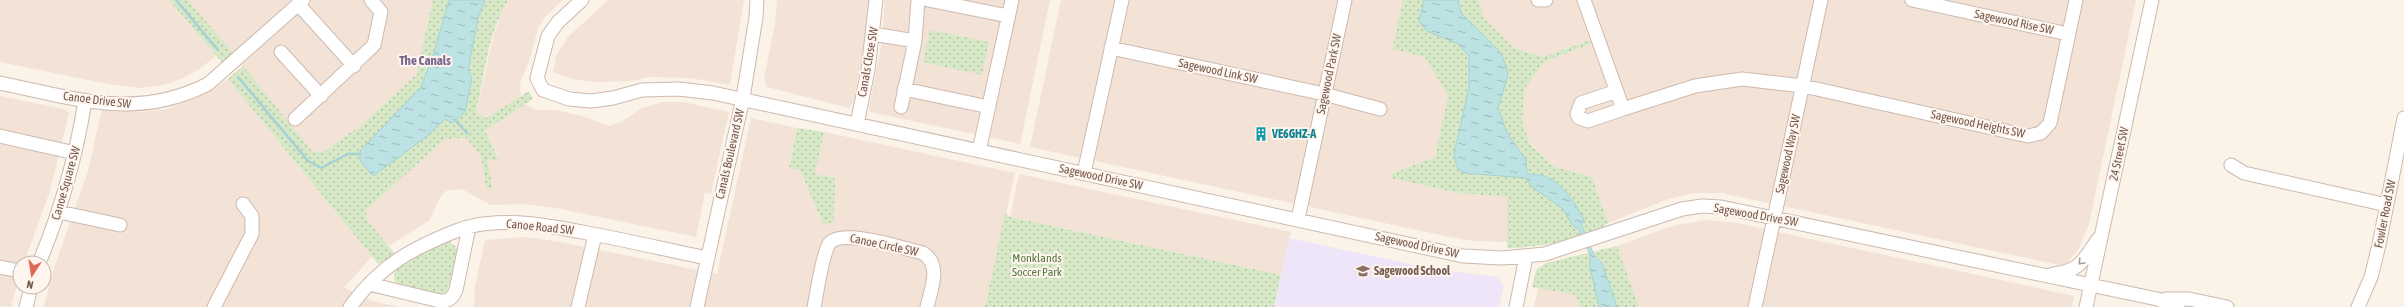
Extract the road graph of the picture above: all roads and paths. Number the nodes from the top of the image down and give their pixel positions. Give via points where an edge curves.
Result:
1 (371, 0) edge
2 (582, 0) edge
3 (756, 0) edge
4 (876, 0) edge
5 (918, 0) edge
6 (928, 0) edge
7 (1012, 0) edge
8 (1122, 0) edge
9 (1345, 0) edge
10 (1538, 0) edge
11 (1546, 0) edge
12 (1584, 0) edge
13 (1821, 0) edge
14 (1912, 0) edge
15 (2076, 0) edge
16 (2152, 0) edge
17 (295, 3) edge
18 (1008, 16) junction
19 (873, 34) junction
20 (2068, 34) junction
21 (914, 41) junction
22 (1111, 48) junction
23 (281, 52) dead end
24 (354, 66) junction
25 (0, 83) edge
26 (1803, 86) junction
27 (904, 89) junction
28 (1616, 91) junction
29 (1324, 94) junction
30 (321, 96) junction
31 (743, 98) junction
32 (85, 101) junction
33 (901, 107) dead end
34 (989, 107) junction
35 (1380, 109) dead end
36 (1623, 109) junction
37 (2404, 118) edge
38 (294, 119) dead end
39 (857, 124) junction
40 (0, 136) edge
41 (979, 151) junction
42 (75, 153) junction
43 (2231, 165) dead end
44 (1084, 173) junction
45 (243, 204) dead end
46 (2387, 205) junction
47 (59, 212) junction
48 (1775, 217) junction
49 (1298, 220) junction
50 (120, 225) dead end
51 (468, 227) junction
52 (2103, 232) junction
53 (595, 235) junction
54 (42, 255) edge
55 (1526, 257) junction
56 (707, 258) junction
57 (0, 266) edge
58 (12, 269) edge
59 (2048, 275) junction
60 (369, 284) junction
61 (2091, 285) junction
62 (29, 295) edge
63 (2157, 298) junction
64 (26, 307) edge
65 (214, 307) edge
66 (350, 307) edge
67 (578, 307) edge
68 (697, 307) edge
69 (814, 307) edge
70 (927, 307) edge
71 (1516, 307) edge
72 (1755, 307) edge
73 (2086, 307) edge
74 (2178, 307) edge
75 (2226, 307) edge
76 (2358, 307) edge

1 - 24 street via 381,12 374,45
2 - 31 street, Sagewood Drive SW via 558,22 548,36 537,78 543,90 569,99 591,101 642,90 680,89
3 - 31 street, Canals Boulevard SW via 756,17
4 - 19 street, Canals Close SW
5 - 21 street
6 - 18 street
7 - 18 street
8 - 22 street
9 - 29 street, Sagewood Park SW
10 - 11 street
12 - 28 street
13 - 26 street, Sagewood Way SW
14 - 20 street, Sagewood Rise SW
15 - 20 street, Sagewood Heights SW
16 - 52 street, 24 Street SW
17 - 24 street
17 - 32 street, Canoe Drive SW via 208,84 190,94 163,102 135,105
18 - 34 street
19 - 21 street
19 - 39 street, Canals Close SW
20 - 26 street, Sagewood Heights SW via 2050,123 2046,129 2034,135 2028,136
21 - 27 street
22 - 29 street, Sagewood Link SW
22 - 44 street
23 - 30 street
24 - 30 street
25 - 32 street, Canoe Drive SW
26 - 36 street, Sagewood Heights SW via 1742,79 1672,92
26 - 48 street, Sagewood Way SW
27 - 33 street
27 - 34 street
28 - 36 street
28 - 36 street, Sagewood Heights SW via 1581,102 1577,114 1579,118 1588,121
29 - 35 street, Sagewood Link SW
29 - 49 street, Sagewood Park SW
30 - 38 street
31 - 39 street, Sagewood Drive SW
31 - 56 street, Canals Boulevard SW
32 - 42 street, Canoe Square SW
34 - 41 street
37 - 46 street, Fowler Road SW
39 - 41 street, Sagewood Drive SW
40 - 42 street
41 - 44 street, Sagewood Drive SW
42 - 47 street, Canoe Square SW
43 - 46 street via 2244,173
44 - 49 street, Sagewood Drive SW
45 - 65 street via 252,216 252,234
46 - 76 street, Fowler Road SW via 2371,277
47 - 50 street
47 - 54 street, Canoe Square SW
48 - 55 street, Sagewood Drive SW via 1729,208 1702,206 1664,214 1566,248
48 - 59 street, Sagewood Drive SW
48 - 72 street, Sagewood Way SW
49 - 55 street, Sagewood Drive SW via 1463,256
51 - 53 street, Canoe Road SW via 499,223 530,224
51 - 60 street, Canoe Road SW via 434,240 402,257 380,272
51 - 60 street via 456,290 453,297 448,300
52 -> 59 street via 2073,270
52 - 61 street, 24 Street SW
53 - 56 street, Canoe Road SW
53 - 67 street
55 - 71 street
56 - 68 street, Canals Boulevard SW
57 - 58 street
59 - 61 street, Sagewood Drive SW
60 - 66 street, Canoe Road SW
61 - 63 street, Sagewood Drive SW
61 - 73 street, 24 Street SW
62 - 64 street
63 - 74 street
63 - 75 street via 2189,299
69 - 70 street, Canoe Circle SW via 827,249 835,240 850,237 923,254 932,260 934,270

